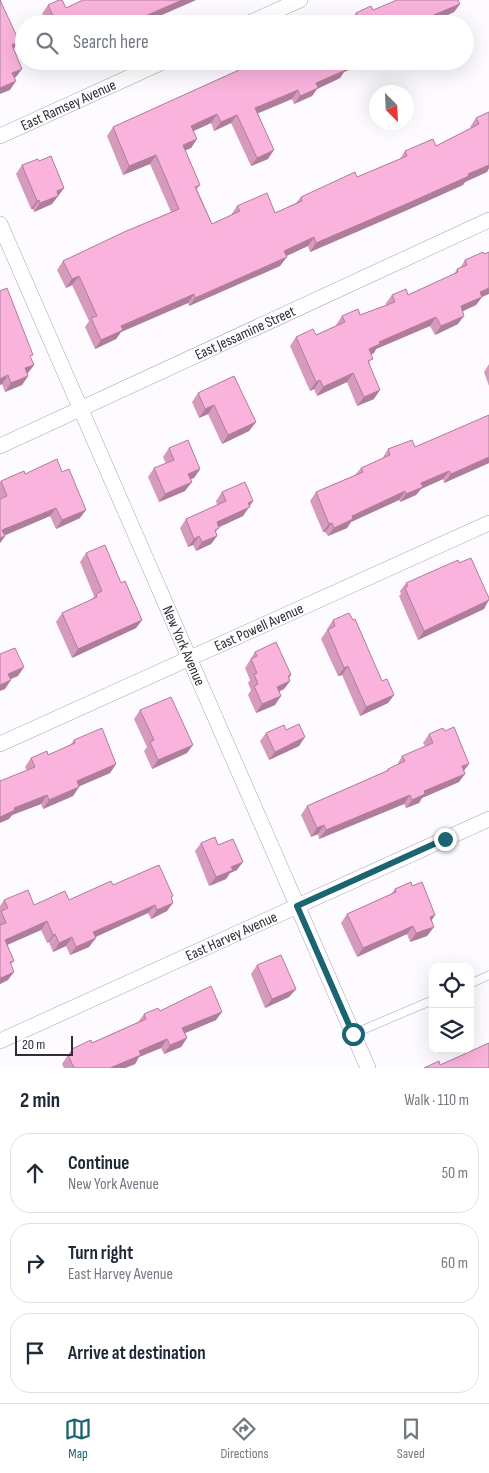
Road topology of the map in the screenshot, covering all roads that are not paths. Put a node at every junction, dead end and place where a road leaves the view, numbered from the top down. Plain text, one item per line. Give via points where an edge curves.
1 (300, 0) edge
2 (267, 15) edge
3 (145, 70) edge
4 (0, 136) edge
5 (489, 220) edge
6 (0, 224) edge
7 (81, 409) junction
8 (0, 446) edge
9 (489, 523) edge
10 (190, 659) junction
11 (0, 744) edge
12 (489, 819) edge
13 (297, 906) junction
14 (489, 976) edge
15 (474, 982) edge
16 (429, 1002) edge
17 (353, 1034) junction
18 (0, 1041) edge
19 (368, 1068) edge

1 - 2 street
3 - 4 street, East Ramsey Avenue
5 - 7 street, East Jessamine Street
6 - 7 street, New York Avenue
7 - 8 street, East Jessamine Street
7 - 10 street, New York Avenue
9 - 10 street, East Powell Avenue
10 - 11 street, East Powell Avenue
10 - 13 street, New York Avenue
12 - 13 street, East Harvey Avenue
13 - 17 street, New York Avenue
13 - 18 street, East Harvey Avenue
14 - 15 lane
16 - 17 lane
17 - 19 street, New York Avenue

